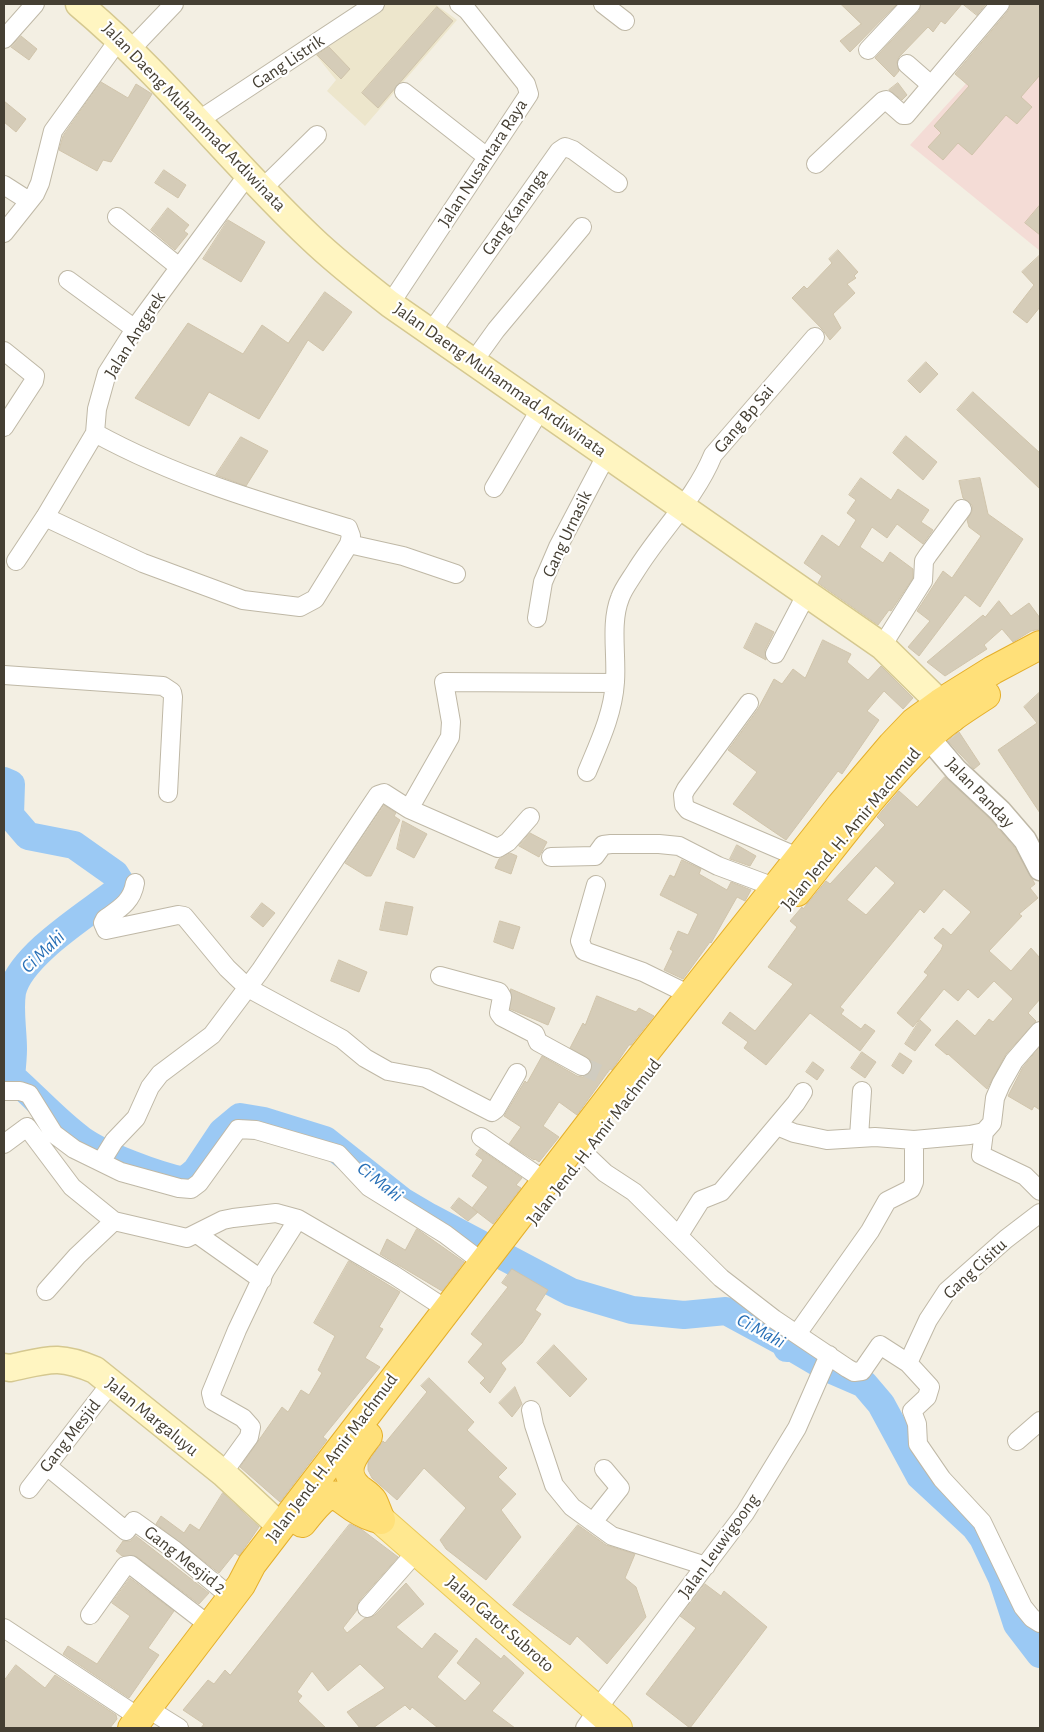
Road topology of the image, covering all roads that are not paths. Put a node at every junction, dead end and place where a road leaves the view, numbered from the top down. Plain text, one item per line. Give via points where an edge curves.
1 (35, 4) edge
2 (79, 4) edge
3 (174, 4) edge
4 (375, 4) edge
5 (459, 4) edge
6 (603, 4) edge
7 (911, 4) edge
8 (1000, 4) edge
9 (625, 21) dead end
10 (4, 38) edge
11 (125, 43) junction
12 (868, 50) dead end
13 (906, 64) dead end
14 (932, 85) junction
15 (404, 92) dead end
16 (199, 120) junction
17 (317, 135) dead end
18 (487, 157) junction
19 (816, 164) dead end
20 (256, 180) junction
21 (618, 183) dead end
22 (4, 185) edge
23 (29, 201) junction
24 (117, 217) dead end
25 (582, 227) dead end
26 (4, 233) edge
27 (179, 267) junction
28 (68, 280) dead end
29 (390, 304) junction
30 (135, 329) junction
31 (431, 332) junction
32 (815, 337) dead end
33 (4, 350) edge
34 (473, 362) junction
35 (541, 408) junction
36 (4, 427) edge
37 (95, 433) junction
38 (607, 454) junction
39 (494, 488) dead end
40 (682, 507) junction
41 (962, 509) dead end
42 (45, 517) junction
43 (349, 544) junction
44 (16, 561) dead end
45 (456, 574) dead end
46 (806, 595) junction
47 (537, 618) dead end
48 (1040, 645) edge
49 (882, 646) junction
50 (775, 654) dead end
51 (1040, 663) edge
52 (4, 675) edge
53 (615, 683) junction
54 (749, 703) dead end
55 (946, 711) junction
56 (921, 730) junction
57 (587, 772) dead end
58 (168, 794) dead end
59 (409, 809) junction
60 (530, 817) dead end
61 (551, 857) dead end
62 (800, 858) junction
63 (1040, 869) edge
64 (135, 883) dead end
65 (596, 885) dead end
66 (777, 888) junction
67 (440, 976) dead end
68 (248, 988) junction
69 (692, 996) junction
70 (1040, 1031) edge
71 (582, 1066) tunnel mouth
72 (517, 1073) dead end
73 (862, 1091) dead end
74 (4, 1092) edge
75 (803, 1092) dead end
76 (43, 1119) junction
77 (777, 1126) junction
78 (27, 1127) junction
79 (988, 1127) junction
80 (481, 1137) dead end
81 (859, 1137) junction
82 (914, 1140) junction
83 (4, 1144) edge
84 (584, 1153) junction
85 (102, 1159) junction
86 (545, 1181) junction
87 (1040, 1191) edge
88 (1040, 1213) edge
89 (298, 1219) junction
90 (114, 1221) junction
91 (197, 1234) junction
92 (679, 1235) junction
93 (496, 1253) junction
94 (262, 1280) junction
95 (46, 1291) dead end
96 (446, 1309) junction
97 (797, 1334) junction
98 (825, 1362) junction
99 (908, 1362) junction
100 (4, 1368) edge
101 (111, 1383) junction
102 (532, 1410) dead end
103 (1040, 1421) edge
104 (1018, 1441) dead end
105 (47, 1466) junction
106 (604, 1469) dead end
107 (223, 1474) junction
108 (29, 1489) dead end
109 (381, 1520) junction
110 (593, 1522) junction
111 (280, 1526) junction
112 (417, 1552) junction
113 (706, 1566) junction
114 (237, 1591) junction
115 (367, 1608) dead end
116 (90, 1615) dead end
117 (1040, 1622) edge
118 (210, 1626) junction
119 (4, 1628) edge
120 (140, 1718) edge
121 (592, 1719) edge
122 (179, 1728) edge
123 (618, 1728) edge

1 - 10 street
2 - 11 main road, Jalan Daeng Muhammad Ardiwinata
3 - 11 street
4 - 16 street, Gang Listrik
5 - 18 street, Jalan Nusantara Raya via 473,17 529,90
6 - 9 street
7 - 12 street
8 - 14 street
11 - 16 main road, Jalan Daeng Muhammad Ardiwinata
11 - 23 street via 53,131 40,183
13 - 14 street
14 - 19 street via 904,116 886,100 883,101
15 - 18 street
16 - 20 main road, Jalan Daeng Muhammad Ardiwinata
17 - 20 street, Jalan Anggrek
18 - 29 street, Jalan Nusantara Raya
20 - 27 street, Jalan Anggrek
20 - 29 main road, Jalan Daeng Muhammad Ardiwinata via 310,237
21 - 31 street, Gang Kananga via 573,150 565,147 559,151
22 - 23 street
23 - 26 street
24 - 27 street
25 - 34 street
27 - 30 street, Jalan Anggrek
28 - 30 street
29 - 31 main road, Jalan Daeng Muhammad Ardiwinata
30 - 37 street, Jalan Anggrek via 107,373
31 - 34 main road, Jalan Daeng Muhammad Ardiwinata
32 - 40 street, Gang Bp Sai via 713,455 706,473
33 - 36 street via 35,376
34 - 35 main road, Jalan Daeng Muhammad Ardiwinata
35 - 38 main road, Jalan Daeng Muhammad Ardiwinata
35 - 39 street
37 - 42 street, Jalan Anggrek
37 - 43 street via 134,454 239,497 348,528
38 - 40 main road, Jalan Daeng Muhammad Ardiwinata
38 - 47 street, Gang Urnasik via 558,547 544,582
40 - 46 main road, Jalan Daeng Muhammad Ardiwinata
40 - 53 street, Gang Bp Sai via 648,550 620,598 616,614
41 - 49 street via 928,555 924,562 923,581
42 - 43 street via 143,563 243,600 300,607 315,599
42 - 44 street, Jalan Anggrek
43 - 45 street via 403,556
46 - 49 main road, Jalan Daeng Muhammad Ardiwinata
46 - 50 street
48 - 55 highway, Jalan Jend. H. Amir Machmud via 994,670
49 - 55 main road, Jalan Daeng Muhammad Ardiwinata
51 - 55 highway, Jalan Jend. H. Amir Machmud
52 - 58 street via 163,686 169,690 173,697
53 - 57 street, Gang Bp Sai via 609,717
53 - 59 street via 444,682 451,722 450,737
54 - 62 street via 686,789 684,805 688,810
55 - 56 highway, Jalan Jend. H. Amir Machmud
56 - 62 highway, Jalan Jend. H. Amir Machmud via 841,805
56 - 63 street, Jalan Panday via 956,770 1000,811 1024,840
56 - 84 highway, Jalan Jend. H. Amir Machmud via 855,821
59 - 60 street via 498,848 508,842
59 - 68 street via 384,793 378,795
61 - 66 street via 595,856 603,845 611,844 679,846 718,866
62 - 66 highway, Jalan Jend. H. Amir Machmud
64 - 68 street via 128,902 105,919 106,930 184,916
65 - 69 street via 580,942 584,951 643,972
66 - 69 highway, Jalan Jend. H. Amir Machmud
67 - 71 street via 499,992 502,997 499,1013 502,1017 535,1034 538,1042
68 - 72 street via 342,1039 388,1071 426,1078 492,1112
68 - 85 street via 212,1035 160,1074 150,1087 136,1118
69 - 86 highway, Jalan Jend. H. Amir Machmud via 614,1080
70 - 79 street via 1014,1060 1004,1077
73 - 81 street
74 - 76 street via 24,1091 29,1094
75 - 77 street
76 - 78 street
76 - 85 street via 62,1141
77 - 81 street via 827,1140
77 - 92 street via 721,1192 700,1200
78 - 83 street
78 - 90 street via 72,1187
79 - 82 street via 970,1136
79 - 87 street via 981,1155 1025,1176
80 - 86 street
81 - 82 street
82 - 97 street via 914,1182 911,1189 887,1201 870,1231
84 - 92 street via 634,1192
84 - 93 highway, Jalan Jend. H. Amir Machmud
85 - 93 street via 121,1172 191,1189 199,1183 238,1129 256,1130 338,1154 369,1188 445,1234
86 - 93 highway, Jalan Jend. H. Amir Machmud
88 - 99 street, Gang Cisitu via 947,1291 928,1320
89 - 91 street via 276,1213 233,1218
89 - 94 street
89 - 96 street via 394,1274
90 - 91 street via 187,1238
90 - 95 street
91 - 94 street
92 - 97 street via 721,1278
93 - 96 highway, Jalan Jend. H. Amir Machmud
93 - 109 highway, Jalan Jend. H. Amir Machmud via 349,1463 350,1476 356,1486 372,1499
94 - 107 street via 211,1393 213,1401 243,1418 251,1427 249,1438
96 - 111 highway, Jalan Jend. H. Amir Machmud
97 - 98 street
98 - 99 street via 862,1371 876,1347 882,1345
98 - 113 street, Jalan Leuwigoong via 811,1399 776,1465
99 - 117 street via 930,1387 928,1397 912,1410 918,1424 918,1444 942,1479 982,1522 1023,1607
100 - 101 main road, Jalan Margaluyu via 58,1358 77,1362
101 - 105 street, Gang Mesjid
101 - 107 main road, Jalan Margaluyu
102 - 110 street via 554,1485 572,1507
103 - 104 street
105 - 108 street, Gang Mesjid
105 - 114 street, Gang Mesjid 2 via 126,1531 134,1521
106 - 110 street via 620,1488
107 - 111 main road, Jalan Margaluyu
109 - 112 main road, Jalan Gatot Subroto
109 - 114 highway, Jalan Jend. H. Amir Machmud via 361,1514 337,1496 327,1495 264,1571
110 - 113 street via 612,1536
111 - 114 highway, Jalan Jend. H. Amir Machmud
112 - 115 street
112 - 121 main road, Jalan Gatot Subroto
113 - 121 street, Jalan Leuwigoong
114 - 118 highway, Jalan Jend. H. Amir Machmud
116 - 118 street via 124,1566 131,1565
118 - 120 highway, Jalan Jend. H. Amir Machmud
119 - 120 street
120 - 122 street
121 - 123 main road, Jalan Gatot Subroto

